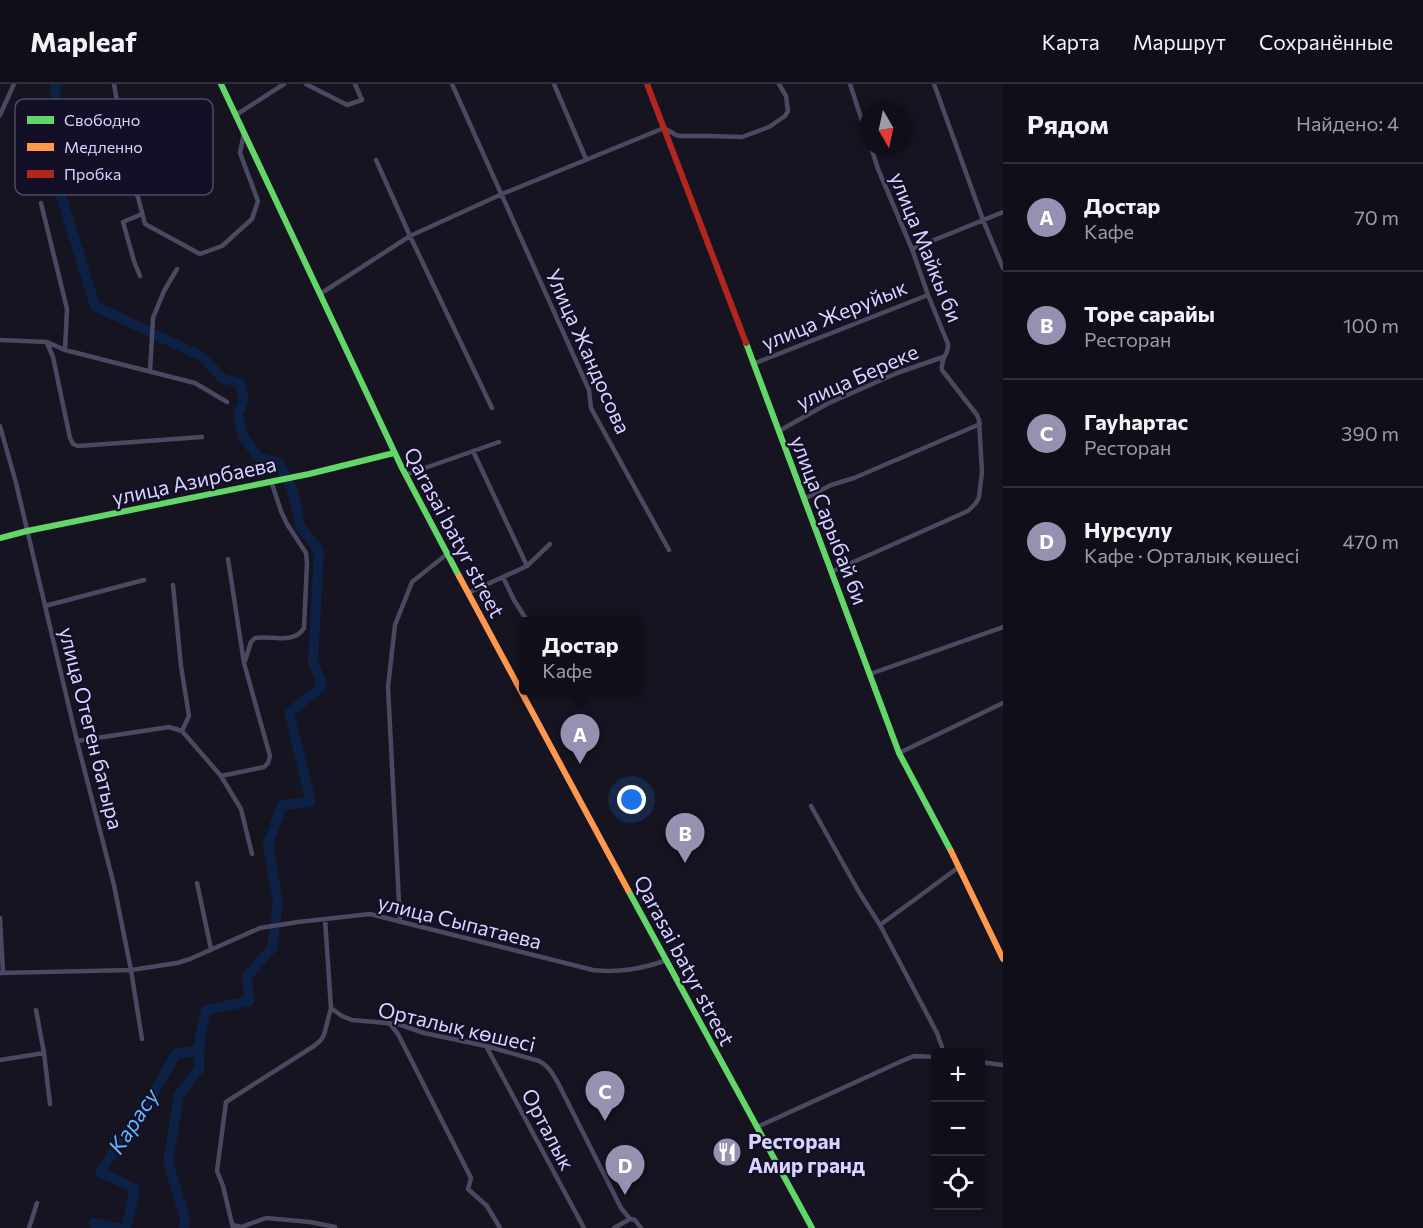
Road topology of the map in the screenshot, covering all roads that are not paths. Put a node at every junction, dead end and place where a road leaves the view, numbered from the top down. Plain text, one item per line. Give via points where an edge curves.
1 (14, 84) edge
2 (114, 84) edge
3 (221, 84) edge
4 (284, 84) edge
5 (306, 84) edge
6 (355, 84) edge
7 (452, 84) edge
8 (555, 84) edge
9 (647, 84) edge
10 (779, 84) edge
11 (934, 84) edge
12 (853, 85) edge
13 (117, 99) edge
14 (859, 107) edge
15 (0, 115) edge
16 (236, 115) junction
17 (664, 128) junction
18 (244, 133) junction
19 (874, 156) edge
20 (586, 159) junction
21 (376, 160) dead end
22 (502, 194) junction
23 (137, 195) edge
24 (40, 203) dead end
25 (1003, 212) edge
26 (142, 214) junction
27 (983, 220) junction
28 (410, 236) junction
29 (912, 249) junction
30 (1003, 268) edge
31 (177, 269) dead end
32 (140, 276) dead end
33 (320, 294) junction
34 (927, 295) junction
35 (0, 340) edge
36 (47, 342) junction
37 (65, 350) junction
38 (943, 357) junction
39 (753, 364) junction
40 (150, 372) junction
41 (227, 402) dead end
42 (492, 408) dead end
43 (980, 424) junction
44 (0, 426) edge
45 (779, 431) junction
46 (202, 437) dead end
47 (499, 442) dead end
48 (473, 451) junction
49 (394, 453) junction
50 (405, 475) junction
51 (274, 480) junction
52 (804, 499) junction
53 (27, 531) junction
54 (0, 538) edge
55 (550, 544) dead end
56 (669, 550) dead end
57 (447, 554) junction
58 (228, 559) dead end
59 (528, 566) junction
60 (831, 572) junction
61 (503, 577) junction
62 (144, 580) dead end
63 (173, 585) dead end
64 (468, 593) junction
65 (45, 606) junction
66 (525, 617) edge
67 (1003, 627) edge
68 (244, 663) junction
69 (870, 674) junction
70 (519, 687) edge
71 (523, 695) edge
72 (1003, 703) edge
73 (182, 731) junction
74 (77, 741) junction
75 (899, 753) junction
76 (221, 776) junction
77 (811, 806) dead end
78 (252, 854) dead end
79 (959, 867) junction
80 (197, 883) dead end
81 (0, 918) edge
82 (325, 919) junction
83 (400, 922) junction
84 (880, 925) junction
85 (211, 949) junction
86 (1003, 959) edge
87 (667, 960) junction
88 (131, 970) junction
89 (2, 973) edge
90 (332, 1008) junction
91 (36, 1010) dead end
92 (389, 1024) junction
93 (142, 1039) dead end
94 (486, 1046) junction
95 (942, 1048) edge
96 (44, 1053) junction
97 (931, 1057) edge
98 (0, 1060) edge
99 (985, 1063) edge
100 (1003, 1065) edge
101 (50, 1104) dead end
102 (757, 1127) junction
103 (37, 1203) dead end
104 (630, 1219) junction
105 (233, 1226) edge
106 (335, 1227) edge
107 (29, 1228) edge
108 (500, 1228) edge
109 (584, 1228) edge
110 (614, 1228) edge
111 (641, 1228) edge
112 (812, 1228) edge

1 - 15 street
2 - 13 street
3 - 16 main road, Qarasai batyr street
4 - 16 street
5 - 6 street via 347,105 362,100
7 - 22 street, Улица Жандосова
8 - 20 street
9 - 17 main road, улица Сарыбай би
10 - 17 street via 788,100 787,113 747,136 680,136
11 - 27 street
12 - 14 street
16 - 18 main road, Qarasai batyr street
17 - 20 street
17 - 39 main road, улица Сарыбай би
18 - 26 street via 240,153 258,201 252,219 222,246 200,254 145,224
18 - 33 main road, Qarasai batyr street
19 - 29 street, улица Майкы би
20 - 22 street
21 - 28 street
22 - 28 street
22 - 56 street, Улица Жандосова via 589,390 591,408
23 - 26 street
24 - 37 street via 67,309
25 - 27 street
26 - 32 street via 123,222
27 - 29 street
27 - 30 street
28 - 33 street
28 - 42 street
29 - 34 street, улица Майкы би
31 - 40 street via 153,318
33 - 49 main road, Qarasai batyr street
34 - 38 street, улица Майкы би via 948,344
34 - 39 street, улица Жеруйык
35 - 36 street
36 - 37 street
36 - 46 street via 74,444
37 - 40 street
38 - 43 street, улица Береке via 942,370
38 - 45 street, улица Береке via 827,404
39 - 45 main road, улица Сарыбай би
40 - 41 street via 195,383
43 - 52 street
43 - 60 street via 979,497 968,511
44 - 53 street, улица Отеген батыра
45 - 52 main road, улица Сарыбай би
47 - 48 street
48 - 50 street
48 - 59 street
49 - 50 main road, Qarasai batyr street
49 - 51 main road, улица Азирбаева
50 - 57 main road, Qarasai batyr street
51 - 53 main road, улица Азирбаева
51 - 68 street via 284,518 306,553 304,628 295,637 255,638
52 - 60 main road, улица Сарыбай би
53 - 54 main road, улица Азирбаева
53 - 65 street, улица Отеген батыра
55 - 59 street
57 - 64 main road, Qarasai batyr street
57 - 83 street via 412,582 395,626 388,687
58 - 68 street
59 - 61 street
60 - 69 main road, улица Сарыбай би
61 - 64 street
61 - 66 street
62 - 65 street
63 - 73 street via 189,716
64 - 70 main road, Qarasai batyr street
65 - 74 street, улица Отеген батыра
67 - 69 street
68 - 76 street via 270,756 264,767
69 - 75 main road, улица Сарыбай би
71 - 87 main road, Qarasai batyr street
72 - 75 street
73 - 74 street via 169,727
73 - 76 street
74 - 88 street, улица Отеген батыра
75 - 79 main road, улица Сарыбай би
76 - 78 street via 241,809
77 - 84 street
79 - 84 street
79 - 86 main road, улица Сарыбай би
80 - 85 street
81 - 89 street
82 - 83 street, улица Сыпатаева via 370,914
82 - 85 street, улица Сыпатаева via 268,926
82 - 90 street
83 - 87 street, улица Сыпатаева via 593,970 643,968
84 - 95 street
85 - 88 street, улица Сыпатаева via 177,963
87 - 102 main road, Qarasai batyr street
88 - 89 street, улица Сыпатаева
88 - 93 street, улица Отеген батыра
90 - 92 street, Орталық көшесі via 352,1020
90 - 105 street via 320,1041 226,1102 217,1171
91 - 96 street
92 - 94 street, Орталық көшесі
92 - 108 street via 398,1034 471,1178 468,1189 487,1206
94 - 104 street, Орталық көшесі via 540,1061 551,1071
94 - 109 street, Орталык
96 - 98 street
96 - 101 street
97 - 102 street via 914,1056
99 - 100 street
102 - 112 main road, Qarasai batyr street
103 - 107 street
104 - 110 street
104 - 111 street, Орталық көшесі
105 - 106 street via 266,1218

